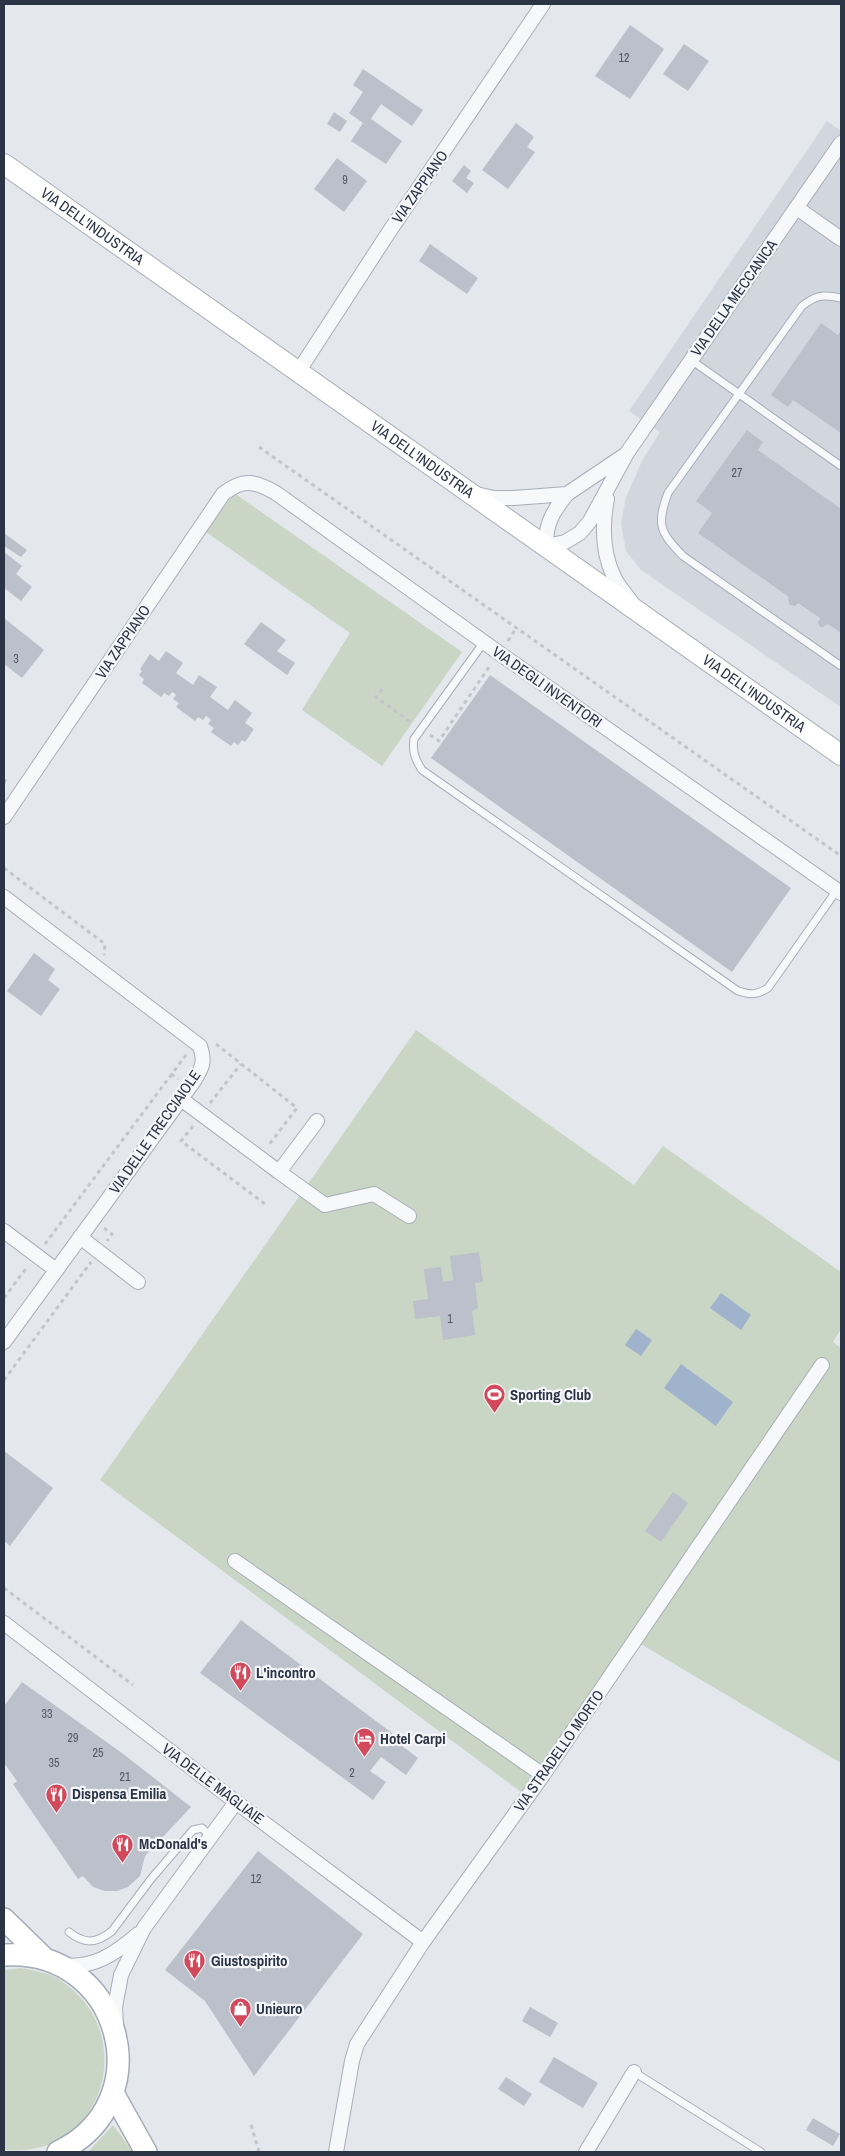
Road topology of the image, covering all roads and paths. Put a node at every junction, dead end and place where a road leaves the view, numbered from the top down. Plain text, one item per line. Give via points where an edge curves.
1 (543, 4) edge
2 (841, 143) edge
3 (4, 164) edge
4 (797, 208) junction
5 (841, 239) edge
6 (841, 298) edge
7 (691, 360) junction
8 (298, 372) junction
9 (739, 394) junction
10 (259, 447) dead end
11 (627, 453) junction
12 (841, 466) edge
13 (252, 482) joint
14 (470, 493) junction
15 (567, 494) junction
16 (547, 546) junction
17 (637, 609) junction
18 (516, 628) junction
19 (484, 642) junction
20 (499, 653) junction
21 (841, 666) edge
22 (382, 689) dead end
23 (421, 729) junction
24 (841, 755) edge
25 (4, 817) edge
26 (841, 856) edge
27 (839, 892) edge
28 (4, 897) edge
29 (195, 1042) junction
30 (172, 1074) junction
31 (185, 1093) junction
32 (217, 1109) dead end
33 (317, 1121) dead end
34 (260, 1142) dead end
35 (278, 1172) junction
36 (74, 1204) junction
37 (409, 1216) dead end
38 (93, 1219) junction
39 (4, 1232) edge
40 (80, 1237) junction
41 (99, 1252) junction
42 (36, 1255) junction
43 (56, 1270) junction
44 (138, 1282) dead end
45 (4, 1298) edge
46 (4, 1342) edge
47 (822, 1365) dead end
48 (4, 1380) edge
49 (234, 1561) dead end
50 (4, 1588) edge
51 (4, 1623) edge
52 (133, 1685) dead end
53 (543, 1774) junction
54 (236, 1802) junction
55 (211, 1837) junction
56 (4, 1919) edge
57 (144, 1928) junction
58 (69, 1932) dead end
59 (423, 1942) junction
60 (4, 1955) edge
61 (53, 1962) junction
62 (118, 2063) junction
63 (634, 2072) joint
64 (113, 2093) junction
65 (251, 2125) dead end
66 (58, 2152) edge
67 (146, 2152) edge
68 (259, 2152) edge
69 (336, 2152) edge
70 (586, 2152) edge
71 (761, 2152) edge

1 - 8 street, VIA ZAPPIANO
2 - 4 street, VIA DELLA MECCANICA
3 - 8 street, VIA DELL'INDUSTRIA
4 - 5 street
4 - 7 street, VIA DELLA MECCANICA
6 - 9 lane via 820,296 802,306
7 - 9 lane
7 - 11 street, VIA DELLA MECCANICA
8 - 14 street, VIA DELL'INDUSTRIA
9 - 12 lane
9 - 21 lane via 668,493 661,524 668,540 683,556
10 - 18 path
11 - 15 street, VIA DELLA MECCANICA
11 - 16 street, VIA DELLA MECCANICA via 594,514 580,532 565,542
11 - 17 street, VIA DELLA MECCANICA via 607,500 603,520 604,541 614,578
13 - 19 street, VIA DEGLI INVENTORI via 276,493
13 - 25 street, VIA ZAPPIANO via 233,486 223,494
14 - 15 street via 494,498
14 - 16 street, VIA DELL'INDUSTRIA
15 - 16 street, VIA DELLA MECCANICA via 552,512 545,534
16 - 17 street, VIA DELL'INDUSTRIA
17 - 24 street, VIA DELL'INDUSTRIA
18 - 20 path
18 - 26 path
19 - 20 street, VIA DEGLI INVENTORI
19 - 23 lane
20 - 23 path via 438,741
20 - 27 street, VIA DEGLI INVENTORI
22 - 23 path via 376,697
23 - 27 lane via 412,749 422,770 738,992 760,994 768,988
28 - 29 street
29 - 30 path
29 - 31 street, VIA DELLE TRECCIAIOLE via 204,1058 201,1069
29 - 34 path via 202,1034 297,1108 267,1147
30 - 31 path
30 - 36 path
31 - 32 path
31 - 35 street
31 - 38 street, VIA DELLE TRECCIAIOLE
33 - 35 street
35 - 37 street via 325,1205 374,1194
36 - 38 path
36 - 42 path
38 - 40 street, VIA DELLE TRECCIAIOLE
38 - 41 path via 112,1234
39 - 42 street
40 - 41 street
40 - 43 street, VIA DELLE TRECCIAIOLE
41 - 44 street
41 - 48 path
42 - 43 street
42 - 45 path
43 - 46 street, VIA DELLE TRECCIAIOLE
47 - 53 street, VIA STRADELLO MORTO
49 - 53 street
50 - 52 path
51 - 54 street, VIA DELLE MAGLIAIE
53 - 59 street, VIA STRADELLO MORTO
54 - 55 street
54 - 59 street, VIA DELLE MAGLIAIE
55 - 57 street
55 - 58 lane via 202,1828 193,1830 104,1937 88,1942
56 - 61 main road
57 - 61 street via 110,1956 95,1963 70,1966
57 - 62 street via 121,1975 116,1999
59 - 69 street, VIA STRADELLO MORTO via 357,2044
60 - 61 main road via 20,1954
61 - 62 main road via 81,1978 98,1995 117,2039
62 - 64 main road
63 - 70 street
63 - 71 lane
64 - 66 main road via 97,2122 73,2145
64 - 67 main road
65 - 68 path

